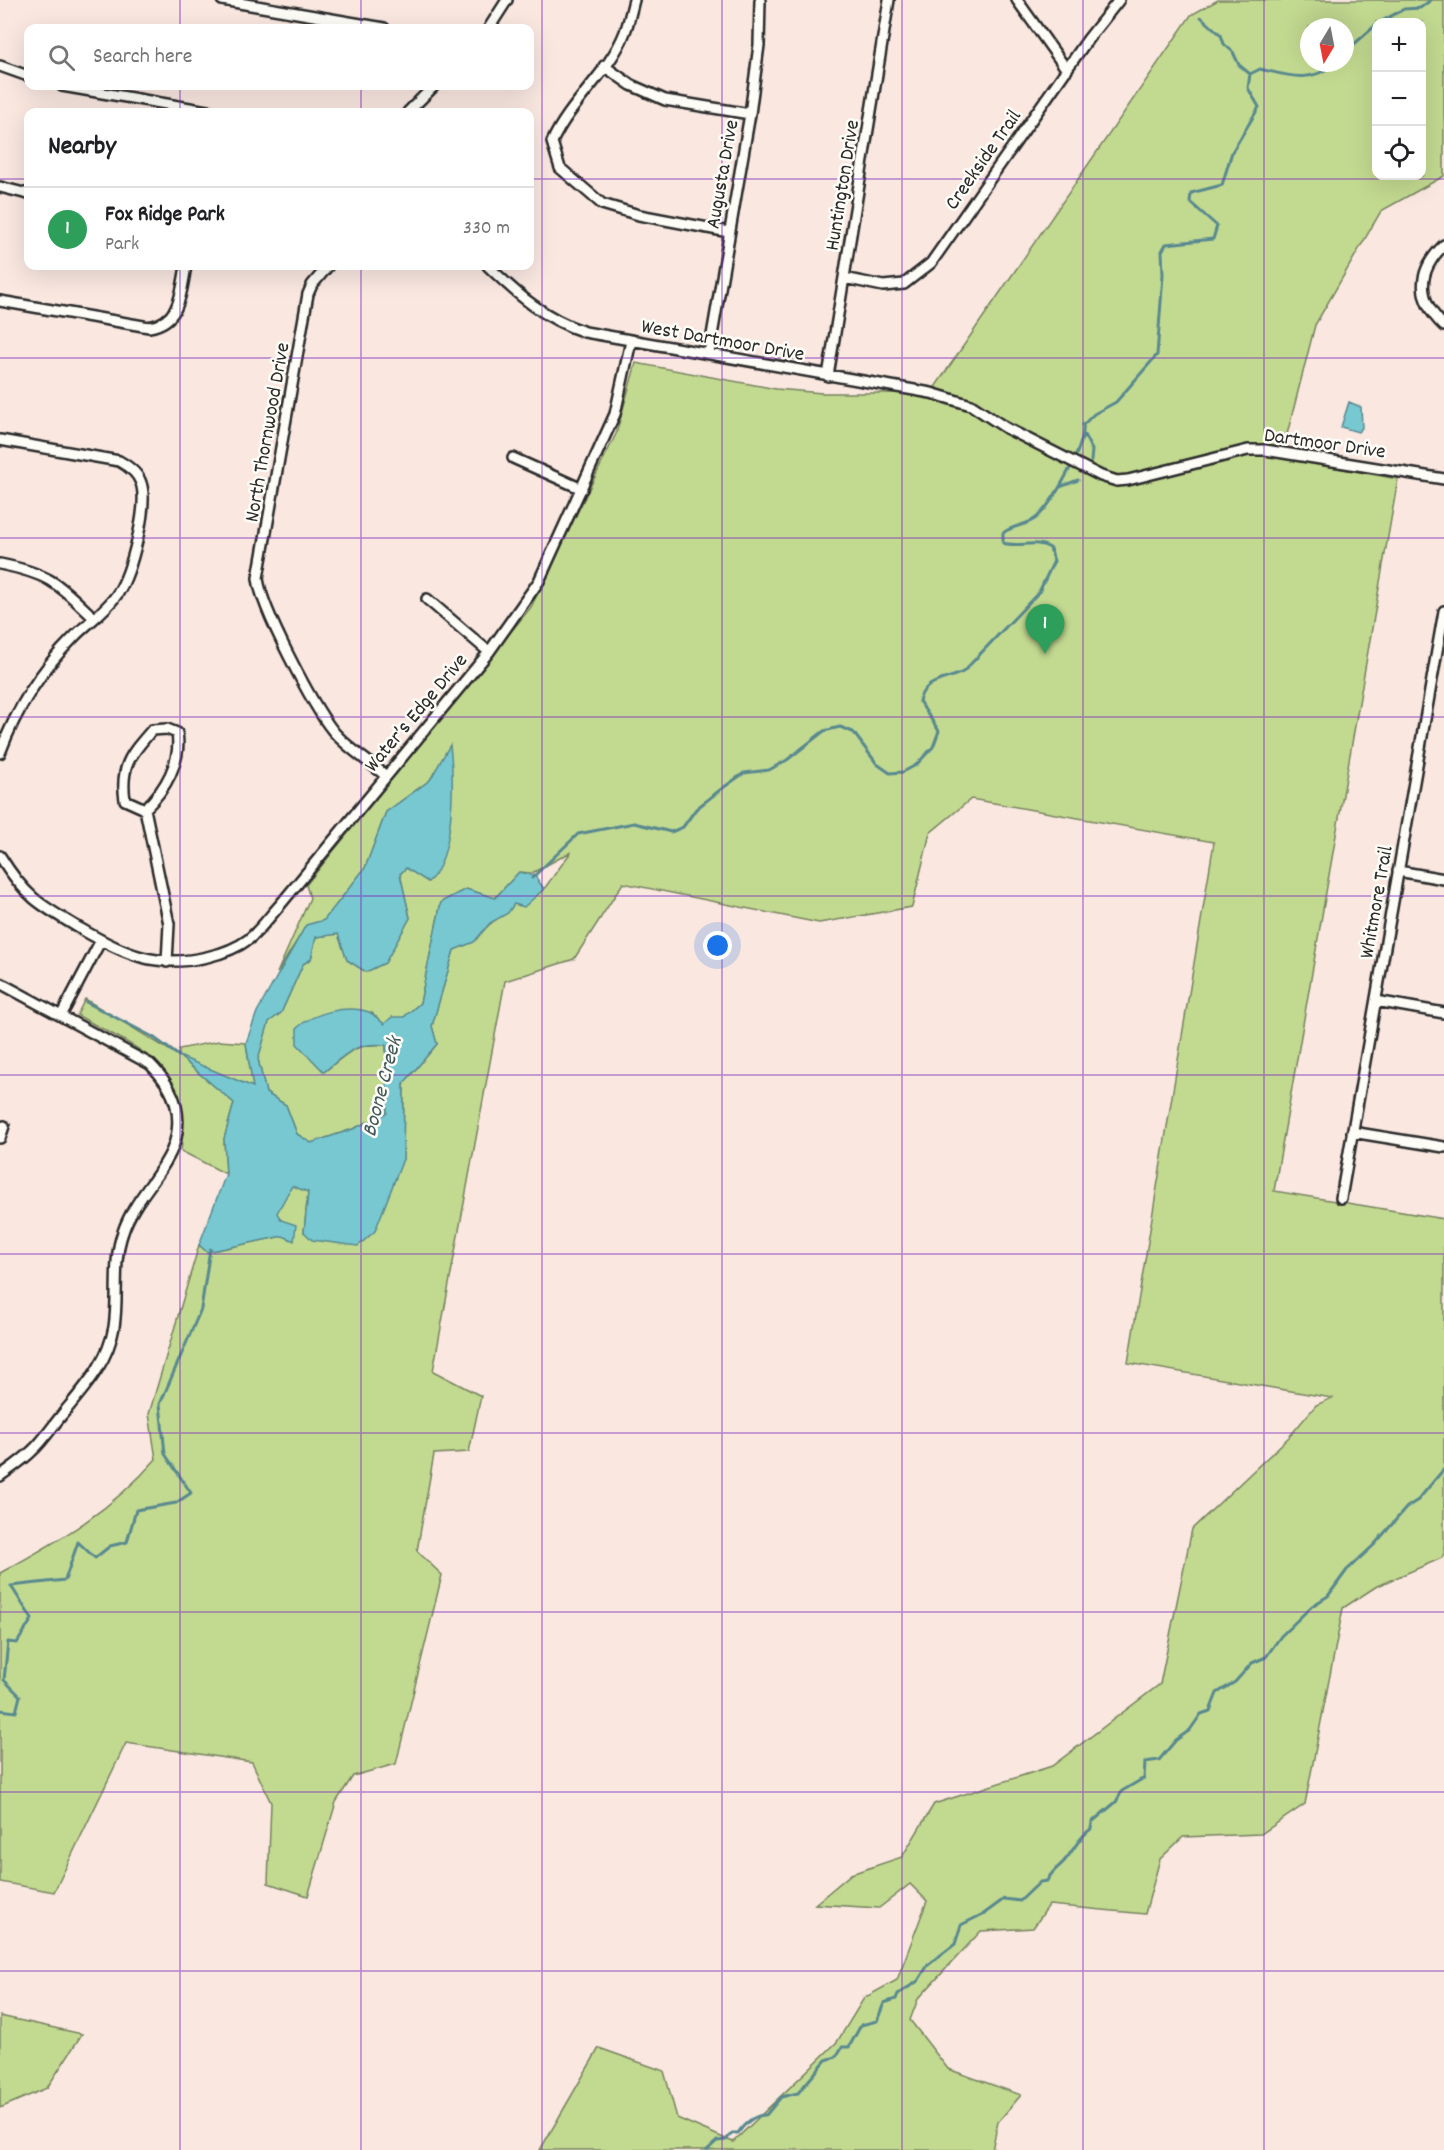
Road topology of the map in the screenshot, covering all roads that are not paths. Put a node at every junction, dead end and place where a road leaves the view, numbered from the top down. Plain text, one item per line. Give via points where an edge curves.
1 (222, 0) edge
2 (507, 0) edge
3 (634, 0) edge
4 (760, 0) edge
5 (889, 0) edge
6 (1017, 0) edge
7 (1119, 0) edge
8 (361, 24) edge
9 (492, 24) edge
10 (0, 66) edge
11 (604, 66) junction
12 (1067, 70) junction
13 (24, 75) edge
14 (85, 90) edge
15 (430, 90) edge
16 (190, 108) edge
17 (412, 108) edge
18 (750, 114) junction
19 (0, 187) edge
20 (24, 193) edge
21 (729, 232) junction
22 (1444, 245) edge
23 (185, 270) edge
24 (325, 270) edge
25 (492, 270) edge
26 (844, 278) junction
27 (0, 301) edge
28 (1444, 326) edge
29 (631, 340) junction
30 (709, 353) junction
31 (828, 376) junction
32 (971, 405) joint
33 (0, 440) edge
34 (513, 458) dead end
35 (1444, 479) edge
36 (582, 489) junction
37 (0, 564) edge
38 (427, 599) dead end
39 (1444, 611) edge
40 (93, 617) junction
41 (1442, 641) edge
42 (489, 652) junction
43 (0, 724) edge
44 (9, 729) junction
45 (0, 753) edge
46 (386, 776) junction
47 (145, 808) junction
48 (0, 856) edge
49 (1398, 871) junction
50 (1444, 879) edge
51 (100, 940) junction
52 (167, 962) junction
53 (0, 983) edge
54 (1376, 1001) junction
55 (1444, 1013) edge
56 (62, 1014) junction
57 (4, 1126) dead end
58 (1352, 1132) junction
59 (0, 1138) edge
60 (1444, 1147) edge
61 (1341, 1198) dead end
62 (0, 1476) edge

1 - 8 street
2 - 9 street
3 - 11 street via 625,34
4 - 18 street, Augusta Drive
5 - 26 street, Huntington Drive
6 - 12 street
7 - 12 street, Creekside Trail
10 - 13 street
11 - 18 street via 631,85 665,100
11 - 21 street via 562,120 552,142 560,168 602,204
12 - 26 street, Creekside Trail via 931,262 904,284 883,286
14 - 16 street
15 - 17 street
18 - 21 street, Augusta Drive
19 - 20 street
21 - 30 street, Augusta Drive
22 - 28 street via 1433,256 1423,285 1425,302
23 - 27 street via 178,306 166,322 150,327
24 - 46 street, North Thornwood Drive via 308,294 258,578 267,609 320,712 334,732
25 - 29 street, West Dartmoor Drive via 549,318 585,332
26 - 31 street, Huntington Drive
29 - 30 street, West Dartmoor Drive
29 - 36 street, Water’s Edge Drive via 615,414
30 - 31 street, West Dartmoor Drive
31 - 32 street, West Dartmoor Drive via 931,393
32 - 35 street, Dartmoor Drive via 1065,459 1117,481 1248,450
33 - 40 street via 119,461 140,480 143,502 128,577 117,596
34 - 36 street
36 - 42 street, Water’s Edge Drive via 539,581
37 - 40 street via 36,572 59,585
38 - 42 street
39 - 41 street, Whitmore Trail
40 - 44 street via 31,690
41 - 49 street, Whitmore Trail
42 - 46 street, Water’s Edge Drive
43 - 44 street
44 - 45 street
46 - 52 street, Water’s Edge Drive via 249,939 219,954
47 - 47 street via 158,796 179,747 177,733 168,729 152,730 129,760 122,778 125,800
47 - 52 street via 169,924
48 - 51 street, Water’s Edge Drive via 17,884 38,904
49 - 50 street
49 - 54 street, Whitmore Trail
51 - 52 street, Water’s Edge Drive via 140,957
51 - 56 street
53 - 56 street
54 - 55 street
54 - 58 street, Whitmore Trail
56 - 62 street via 153,1068 172,1094 178,1132 166,1164 122,1232 114,1326 106,1355 97,1372 32,1451
57 - 59 street
58 - 60 street
58 - 61 street, Whitmore Trail

